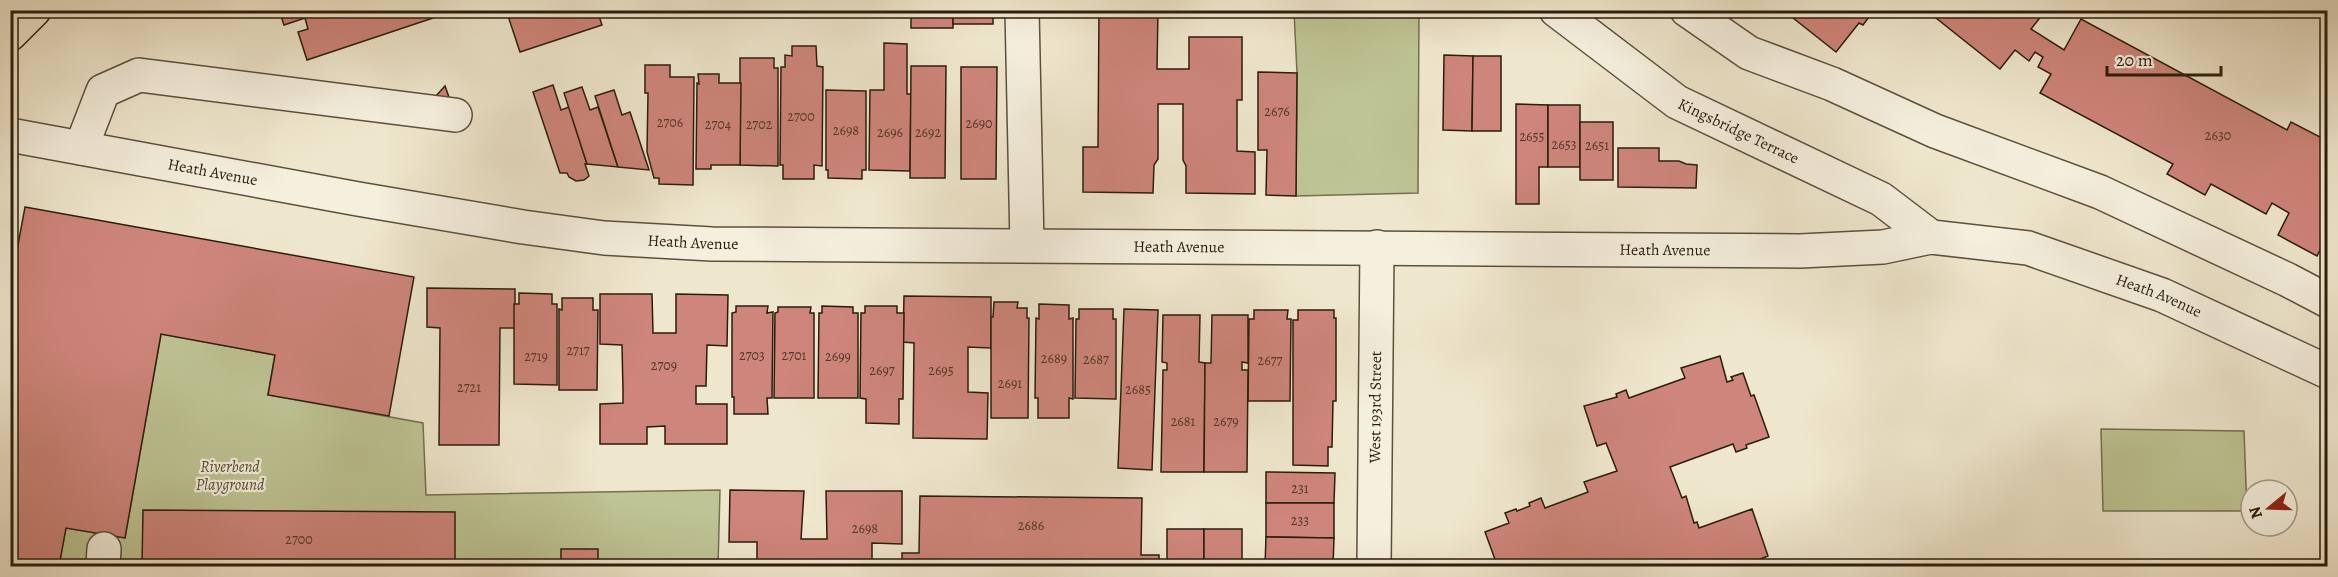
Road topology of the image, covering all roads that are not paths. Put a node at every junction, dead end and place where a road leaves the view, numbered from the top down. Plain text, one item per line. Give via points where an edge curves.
1 (34, 10) edge
2 (1022, 10) edge
3 (1556, 10) edge
4 (1687, 10) edge
5 (10, 34) edge
6 (455, 115) dead end
7 (10, 135) edge
8 (81, 148) junction
9 (1931, 237) junction
10 (1028, 245) junction
11 (1377, 247) junction
12 (2328, 301) edge
13 (2328, 372) edge
14 (1374, 567) edge

1 - 5 main road
2 - 10 street
3 - 9 street, Kingsbridge Terrace via 1677,102 1881,199
4 - 12 street via 1749,53 1832,84 1935,131 2100,192
6 - 8 street via 139,75 103,91
7 - 8 street, Heath Avenue
8 - 10 street, Heath Avenue via 369,201 604,238 712,244
9 - 11 street, Heath Avenue via 1882,247 1800,250
9 - 13 street, Heath Avenue via 2028,248 2162,295
10 - 11 street, Heath Avenue
11 - 14 street, West 193rd Street

